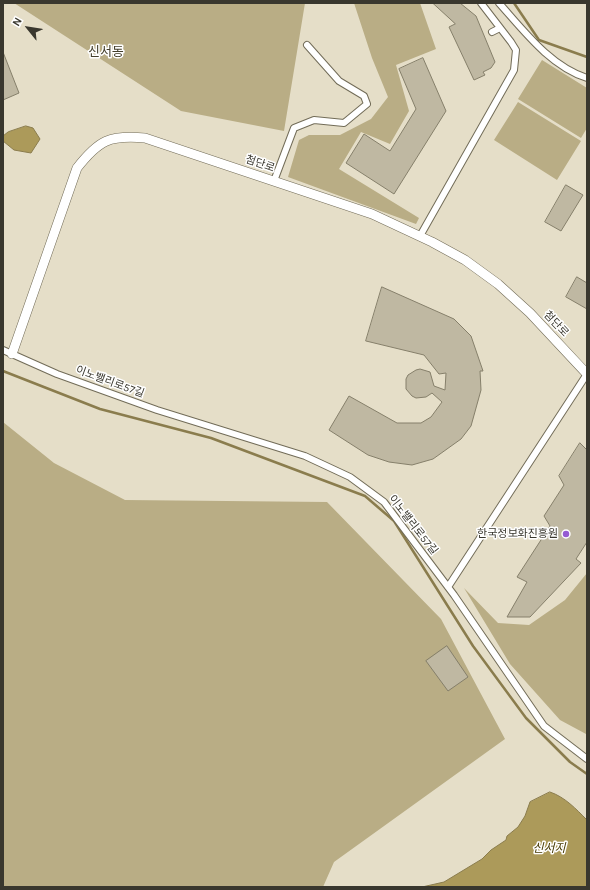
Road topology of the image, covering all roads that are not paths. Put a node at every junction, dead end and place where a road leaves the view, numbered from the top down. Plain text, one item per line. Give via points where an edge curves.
1 (481, 3) edge
2 (499, 3) edge
3 (500, 28) junction
4 (492, 32) dead end
5 (307, 45) dead end
6 (587, 78) edge
7 (274, 181) junction
8 (420, 236) junction
9 (3, 350) edge
10 (12, 354) junction
11 (587, 374) edge
12 (448, 586) junction
13 (587, 759) edge

1 - 3 street
2 - 6 street via 538,47 576,74
3 - 4 street
3 - 8 street via 516,50 514,70
5 - 7 street via 339,81 364,96 367,104 344,123 314,120 294,128
7 - 8 street, 첨단로 via 372,214
7 - 10 street, 첨단로 via 145,138 126,136 106,140 91,150 77,168
8 - 11 street, 첨단로 via 465,260 498,284 530,313
9 - 10 street, 이노밸리로57길
10 - 12 street, 이노밸리로57길 via 57,374 157,410 305,456 350,477 384,502
11 - 12 street
12 - 13 street, 이노밸리로57길 via 544,726

